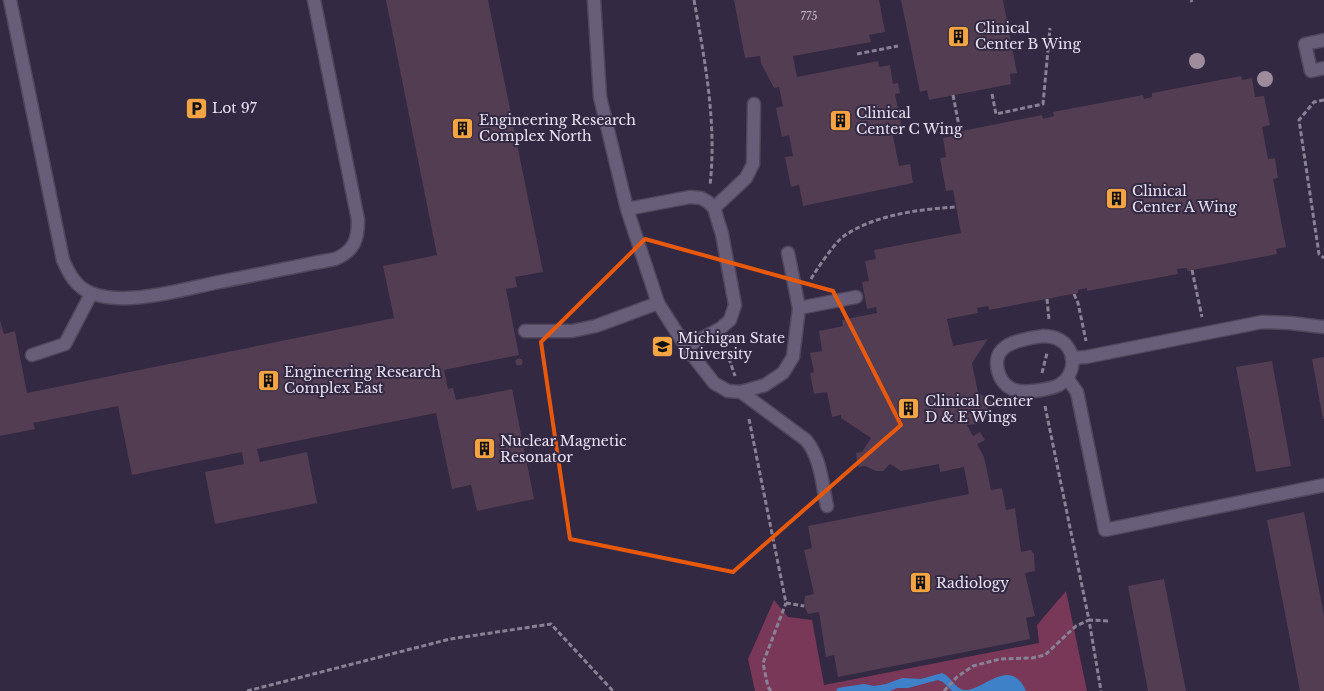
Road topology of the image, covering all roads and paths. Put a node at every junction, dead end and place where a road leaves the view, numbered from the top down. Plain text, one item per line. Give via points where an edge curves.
1 (10, 0) edge
2 (314, 0) edge
3 (594, 0) edge
4 (1050, 28) dead end
5 (1324, 40) edge
6 (898, 46) dead end
7 (858, 54) dead end
8 (1324, 68) edge
9 (992, 94) dead end
10 (953, 95) dead end
11 (1324, 100) edge
12 (754, 104) dead end
13 (960, 131) dead end
14 (956, 206) dead end
15 (714, 208) junction
16 (628, 209) junction
17 (788, 253) dead end
18 (1324, 258) edge
19 (1192, 270) dead end
20 (92, 294) junction
21 (1074, 294) dead end
22 (856, 297) dead end
23 (658, 302) junction
24 (799, 308) junction
25 (1193, 320) dead end
26 (1324, 327) edge
27 (525, 331) dead end
28 (1095, 339) dead end
29 (686, 348) junction
30 (32, 355) dead end
31 (1072, 358) junction
32 (1067, 378) junction
33 (1042, 390) junction
34 (741, 392) junction
35 (1324, 485) edge
36 (827, 506) dead end
37 (786, 603) dead end
38 (1089, 620) junction
39 (1108, 621) dead end
40 (944, 690) edge
41 (247, 691) edge
42 (613, 691) edge
43 (771, 691) edge
44 (1101, 691) edge

1 - 20 lane via 62,260 79,287
2 - 20 lane via 358,220 352,248 335,259 159,294 119,299
3 - 16 lane via 600,97
4 - 9 path via 1042,104 996,114
5 - 8 lane via 1305,44 1311,71
6 - 7 path
10 - 13 path
11 - 18 path via 1314,102 1299,120 1319,254
12 - 15 lane via 753,164 746,178
14 - 24 path via 869,222 842,237 812,277
15 - 16 lane via 701,198 690,197
15 - 29 lane via 735,305 730,320 721,328
16 - 23 lane
17 - 24 lane
19 - 25 path via 1202,318
20 - 30 lane via 65,344
21 - 28 path via 1085,341
22 - 24 lane
23 - 27 lane via 596,326 572,331
23 - 29 lane
24 - 34 lane via 793,357 783,373 765,385
26 - 31 lane via 1262,322
29 - 34 lane via 714,383
31 - 32 lane
31 - 33 lane via 1065,344 1051,336 1021,339 1005,346 1000,353 998,370 1006,385 1022,392
32 - 33 lane via 1053,388
32 - 35 lane via 1077,392 1105,530
33 - 38 path
34 - 36 lane via 806,440 813,449
37 - 43 path via 763,663
38 - 39 path
38 - 40 path via 1076,626 1045,655 1000,659 973,666
38 - 44 path
41 - 42 path via 450,639 551,624

